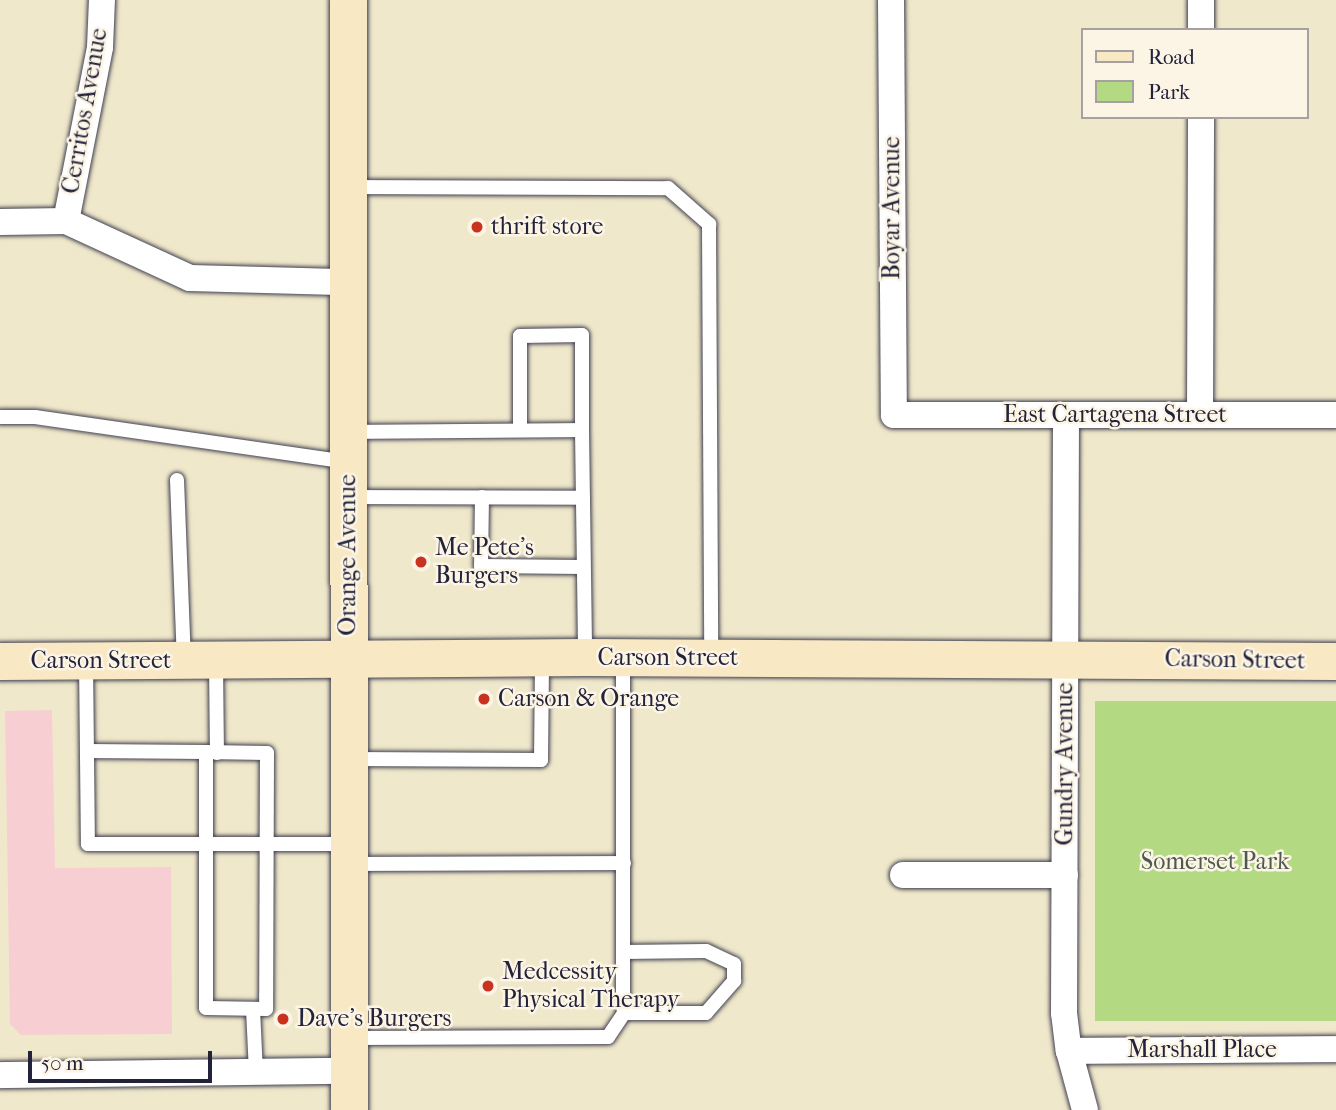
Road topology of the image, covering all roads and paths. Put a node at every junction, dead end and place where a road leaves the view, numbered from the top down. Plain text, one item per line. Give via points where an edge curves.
1 (102, 0) edge
2 (348, 0) edge
3 (891, 0) edge
4 (1201, 0) edge
5 (1201, 28) edge
6 (1201, 119) edge
7 (348, 187) junction
8 (66, 221) junction
9 (0, 222) edge
10 (348, 282) junction
11 (894, 415) joint
12 (1066, 415) junction
13 (1200, 415) junction
14 (1336, 415) edge
15 (0, 417) edge
16 (520, 430) junction
17 (582, 430) junction
18 (347, 464) junction
19 (177, 480) dead end
20 (482, 497) junction
21 (583, 498) junction
22 (583, 567) junction
23 (585, 657) junction
24 (623, 657) junction
25 (711, 658) junction
26 (1064, 658) junction
27 (542, 659) junction
28 (0, 661) edge
29 (86, 661) junction
30 (348, 661) junction
31 (1336, 661) edge
32 (200, 662) junction
33 (87, 751) junction
34 (211, 752) junction
35 (350, 759) junction
36 (206, 844) junction
37 (267, 844) junction
38 (349, 854) junction
39 (624, 863) junction
40 (903, 875) dead end
41 (1065, 875) junction
42 (623, 952) junction
43 (253, 1009) junction
44 (624, 1013) junction
45 (1336, 1049) edge
46 (1069, 1051) junction
47 (349, 1055) junction
48 (256, 1072) junction
49 (0, 1075) edge
50 (349, 1110) edge
51 (1085, 1110) edge

1 - 8 street, Cerritos Avenue via 100,47
2 - 7 main road, Orange Avenue
3 - 11 street, Boyar Avenue
4 - 5 street
6 - 13 street
7 - 10 main road, Orange Avenue
7 - 25 lane via 668,188 709,224
8 - 9 street
8 - 10 street via 190,278
10 - 18 main road, Orange Avenue
11 - 12 street, East Cartagena Street
12 - 13 street, East Cartagena Street
12 - 26 street, Gundry Avenue
13 - 14 street, East Cartagena Street
15 - 18 lane via 35,417
16 - 17 lane
16 - 17 lane via 520,335 582,335
16 - 18 lane
17 - 21 lane
18 - 20 lane
18 - 30 main road, Orange Avenue
19 - 32 lane
20 - 21 lane
20 - 22 lane via 481,566
21 - 22 lane
22 - 23 lane
23 - 24 main road, Carson Street
23 - 27 main road, Carson Street
24 - 25 main road, Carson Street
24 - 39 lane
25 - 26 main road, Carson Street
26 - 31 main road, Carson Street
26 - 41 street, Gundry Avenue
27 - 30 main road, Carson Street
27 - 35 lane via 541,760
28 - 29 main road, Carson Street
29 - 32 main road, Carson Street
29 - 33 lane
30 - 32 main road, Carson Street
30 - 35 main road, Orange Avenue
32 - 34 lane
33 - 34 lane
33 - 36 lane via 88,844
34 - 36 lane
34 - 37 lane via 267,753
35 - 38 main road, Orange Avenue
36 - 37 lane
36 - 43 lane via 206,1008
37 - 38 lane
37 - 43 lane via 266,1009
38 - 39 lane
38 - 47 main road, Orange Avenue
39 - 42 lane
40 - 41 street
41 - 46 street, Gundry Avenue via 1064,1013
42 - 44 lane
42 - 44 lane via 706,951 734,964 734,981 706,1013
43 - 48 lane
44 - 47 lane via 608,1037
45 - 46 street, Marshall Place
46 - 51 street, Gundry Avenue
47 - 48 street
47 - 50 main road, Orange Avenue
48 - 49 street

